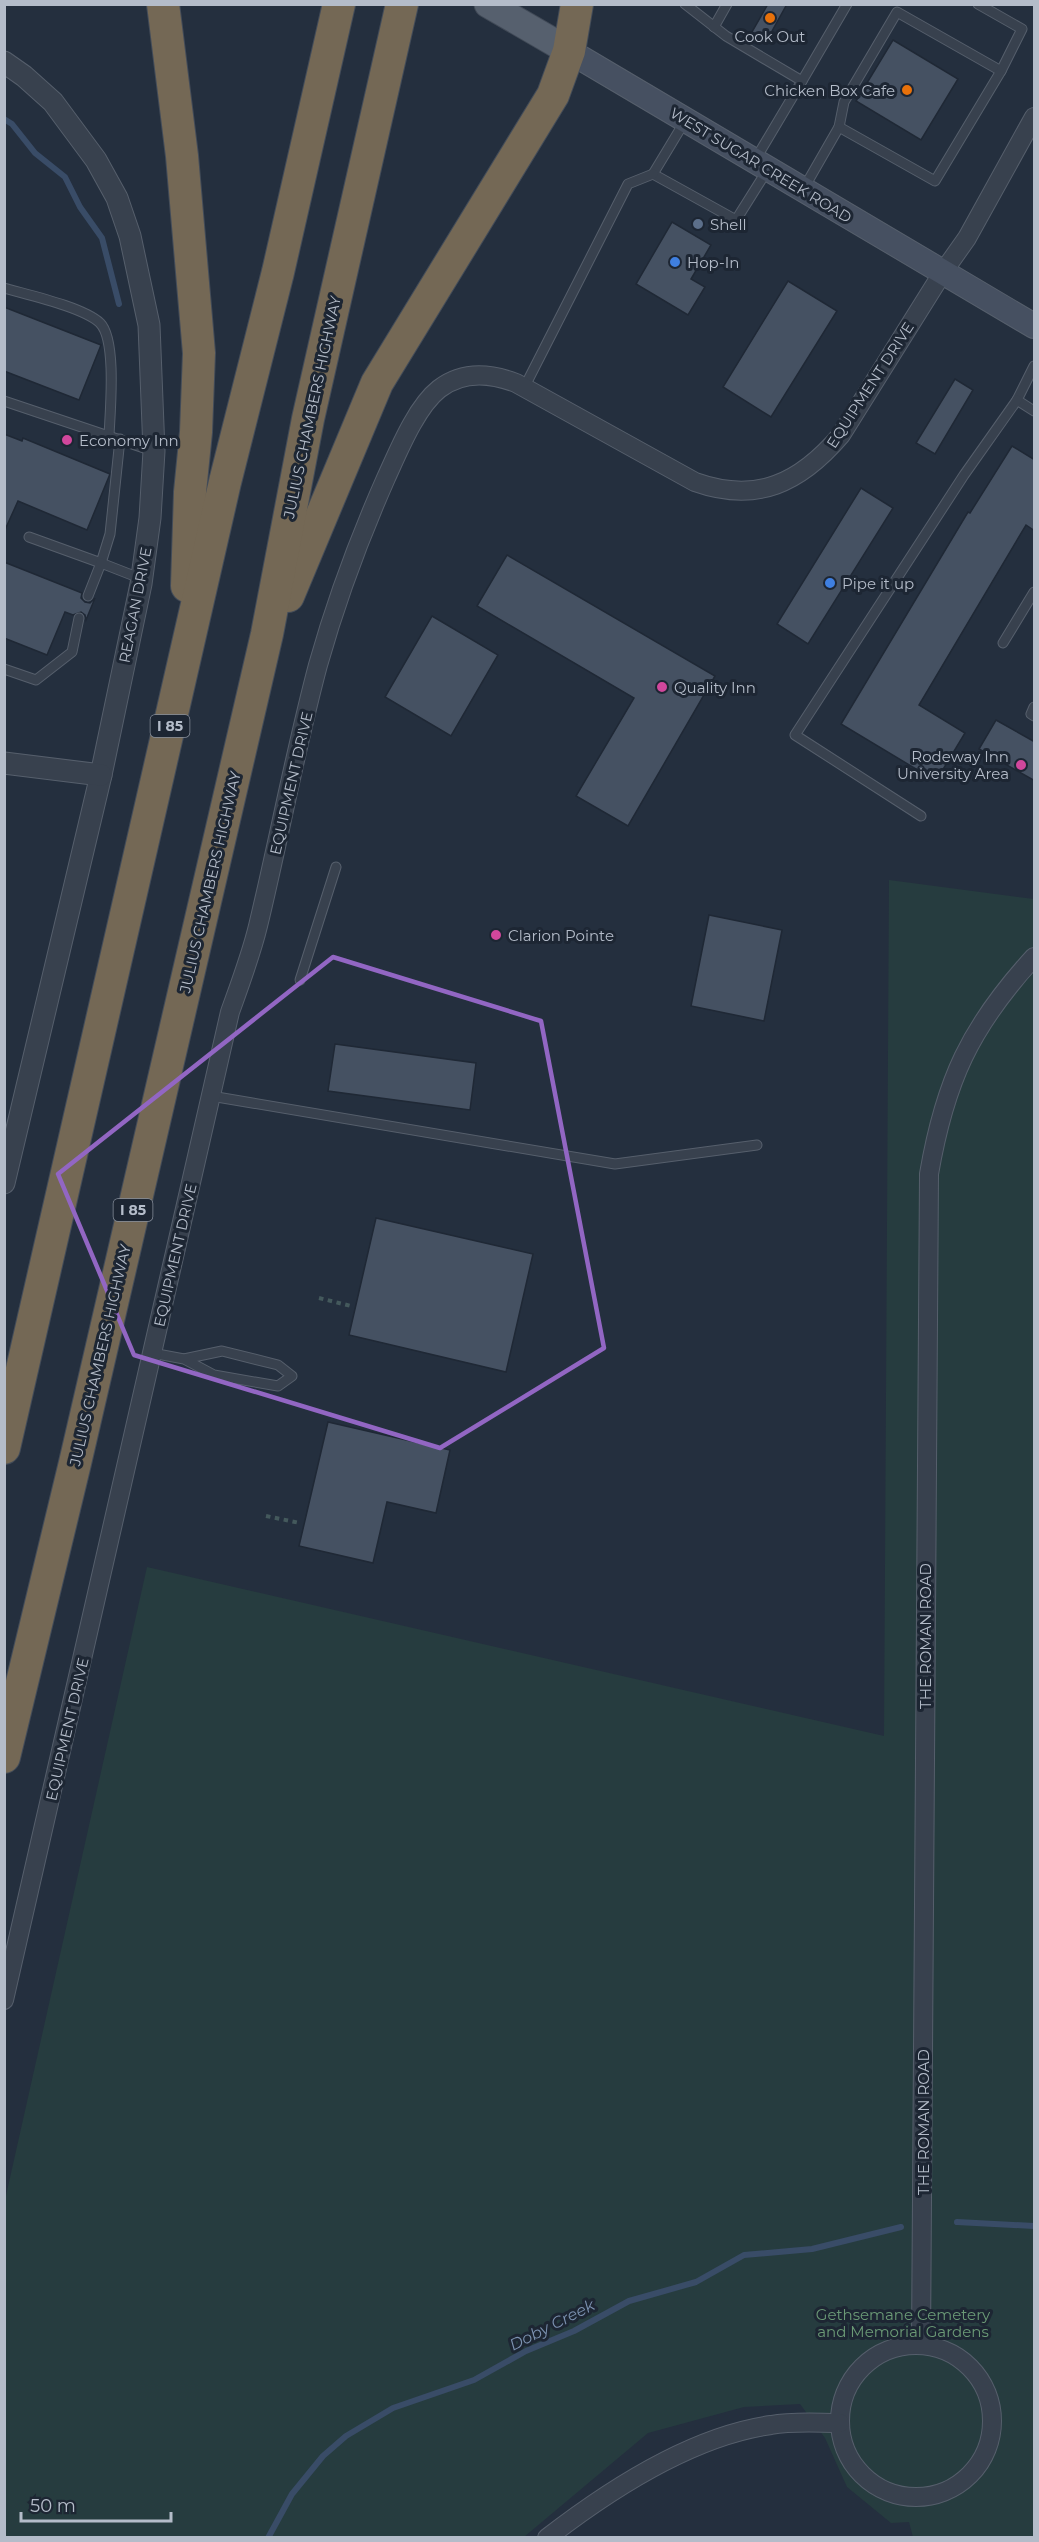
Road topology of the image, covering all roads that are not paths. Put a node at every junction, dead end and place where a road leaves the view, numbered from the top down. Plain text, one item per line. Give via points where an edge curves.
1 (163, 4) edge
2 (339, 4) edge
3 (402, 4) edge
4 (577, 4) edge
5 (686, 4) edge
6 (727, 4) edge
7 (847, 4) edge
8 (978, 4) edge
9 (493, 8) edge
10 (900, 8) edge
11 (714, 27) junction
12 (569, 51) junction
13 (4, 62) edge
14 (1001, 71) junction
15 (802, 81) junction
16 (1035, 117) edge
17 (685, 120) junction
18 (839, 127) junction
19 (761, 165) junction
20 (653, 174) junction
21 (803, 190) junction
22 (943, 272) junction
23 (4, 288) edge
24 (1035, 326) edge
25 (1035, 366) edge
26 (524, 388) junction
27 (1017, 400) junction
28 (4, 401) edge
29 (1035, 411) edge
30 (109, 436) junction
31 (120, 439) junction
32 (154, 451) junction
33 (29, 537) dead end
34 (102, 563) junction
35 (142, 579) junction
36 (1035, 592) edge
37 (88, 596) dead end
38 (79, 618) dead end
39 (1003, 643) dead end
40 (185, 660) junction
41 (261, 663) junction
42 (4, 669) edge
43 (1035, 707) edge
44 (1035, 716) edge
45 (4, 763) edge
46 (101, 775) junction
47 (921, 816) dead end
48 (336, 867) dead end
49 (1035, 957) edge
50 (300, 980) dead end
51 (211, 1096) junction
52 (757, 1144) dead end
53 (4, 1183) edge
54 (152, 1353) junction
55 (184, 1359) junction
56 (4, 1448) edge
57 (4, 1757) edge
58 (4, 2000) edge
59 (921, 2344) junction
60 (840, 2423) junction
61 (547, 2538) edge

1 - 40 highway via 182,156 199,353
2 - 40 highway, I 85
3 - 41 highway, JULIUS CHAMBERS HIGHWAY / I 85 via 308,419
4 - 12 highway
5 - 11 lane
6 - 11 lane
7 - 15 lane
8 - 14 lane via 1022,29
9 - 12 main road, WEST SUGAR CREEK ROAD
10 - 14 lane
10 - 18 lane via 844,102
11 - 15 lane
12 - 17 main road, WEST SUGAR CREEK ROAD
12 - 41 highway via 553,95 377,383
13 - 32 street, REAGAN DRIVE via 53,102 83,140 117,198 130,236 149,325
14 - 18 lane via 935,180
15 - 19 lane
16 - 22 street, EQUIPMENT DRIVE via 967,238
17 - 19 main road, WEST SUGAR CREEK ROAD
17 - 20 lane
18 - 21 lane
19 - 20 lane via 736,220
19 - 21 main road, WEST SUGAR CREEK ROAD
20 - 26 lane via 628,184
21 - 22 main road, WEST SUGAR CREEK ROAD
22 - 24 main road, WEST SUGAR CREEK ROAD
22 - 26 street, EQUIPMENT DRIVE via 841,435 823,457 774,487 725,490 687,479
23 - 30 lane via 83,312 101,324 108,344 112,382
25 - 27 lane
26 - 51 street, EQUIPMENT DRIVE via 497,376 477,375 457,379 439,389 425,403 381,490 337,600 318,667 258,927 230,1012
27 - 29 lane
27 - 47 lane via 795,735
28 - 30 lane
30 - 31 lane
31 - 32 lane
31 - 34 lane via 110,534
32 - 35 street, REAGAN DRIVE
33 - 34 lane
34 - 35 lane
34 - 37 lane
35 - 46 street, REAGAN DRIVE
36 - 39 lane
38 - 42 lane via 72,652 36,680
40 - 56 highway, I 85
41 - 57 highway, JULIUS CHAMBERS HIGHWAY / I 85
43 - 44 lane via 1031,714
45 - 46 street
46 - 53 street, REAGAN DRIVE
48 - 50 lane
49 - 59 street, THE ROMAN ROAD via 1004,990 958,1063 936,1130 929,1174
51 - 52 lane via 615,1164
51 - 54 street, EQUIPMENT DRIVE
54 - 55 lane
54 - 58 street, EQUIPMENT DRIVE
55 - 55 lane via 214,1375 278,1386 292,1376 278,1365 222,1351
59 - 60 street via 892,2348 866,2363 847,2387
59 - 60 street via 951,2352 975,2370 989,2397 993,2427 985,2456 966,2480 940,2494 910,2498 881,2490 857,2472 843,2446
60 - 61 street via 770,2425 705,2442 614,2488

